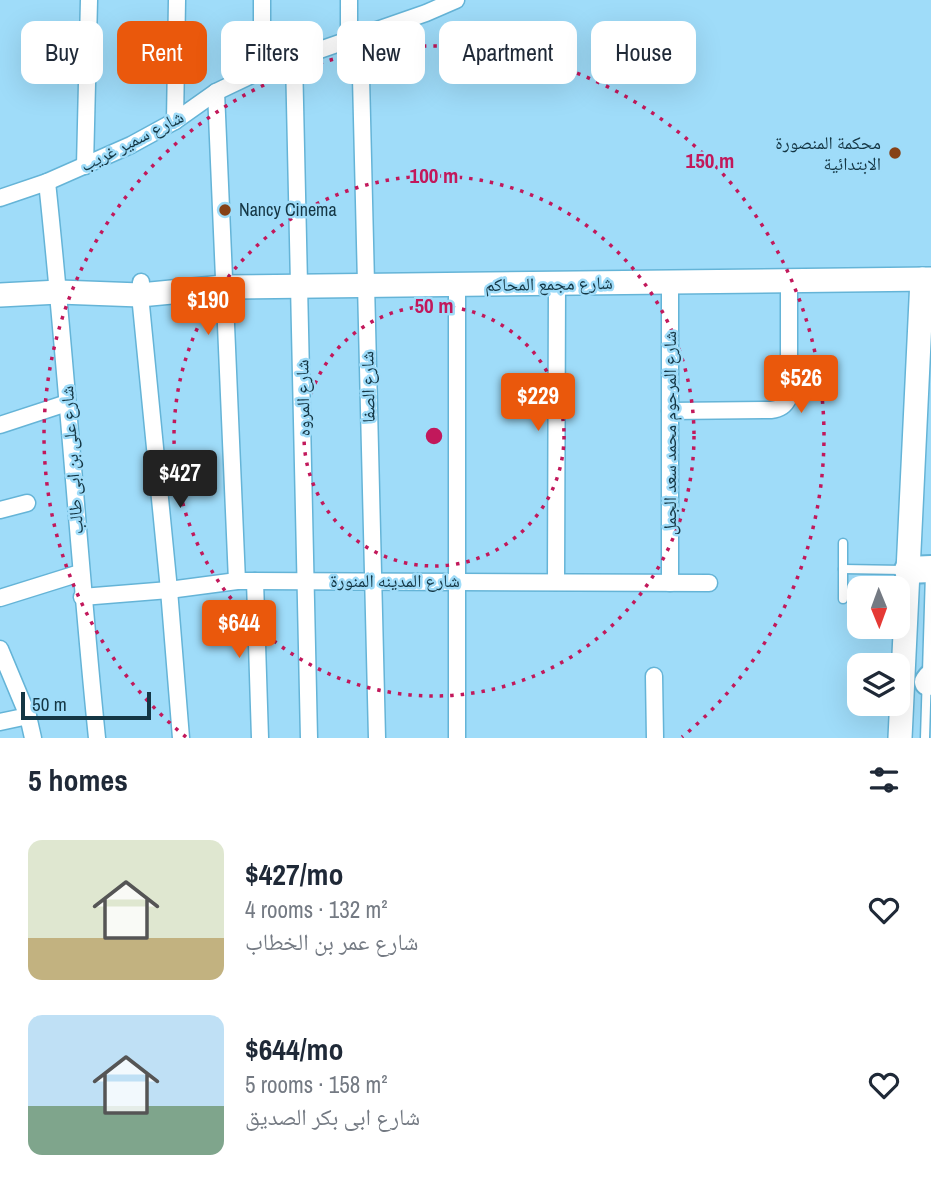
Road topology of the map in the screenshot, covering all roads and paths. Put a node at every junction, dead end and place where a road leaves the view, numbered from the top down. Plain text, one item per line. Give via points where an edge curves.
1 (89, 0) edge
2 (177, 0) edge
3 (262, 0) edge
4 (349, 0) edge
5 (456, 0) edge
6 (426, 7) edge
7 (262, 21) edge
8 (352, 21) edge
9 (393, 21) edge
10 (233, 84) edge
11 (296, 84) edge
12 (357, 84) edge
13 (216, 92) junction
14 (175, 121) junction
15 (85, 166) junction
16 (47, 183) junction
17 (0, 198) edge
18 (927, 279) edge
19 (789, 281) junction
20 (670, 283) junction
21 (557, 284) junction
22 (301, 286) junction
23 (366, 286) junction
24 (457, 286) junction
25 (224, 287) junction
26 (141, 288) junction
27 (59, 292) junction
28 (0, 295) edge
29 (67, 403) junction
30 (670, 411) junction
31 (0, 425) edge
32 (27, 503) dead end
33 (0, 510) edge
34 (843, 543) dead end
35 (843, 569) junction
36 (923, 570) edge
37 (80, 573) junction
38 (237, 581) junction
39 (255, 581) junction
40 (306, 581) junction
41 (373, 581) junction
42 (457, 582) junction
43 (556, 582) junction
44 (670, 583) junction
45 (709, 583) dead end
46 (169, 590) junction
47 (82, 597) junction
48 (0, 598) edge
49 (843, 599) dead end
50 (2, 659) edge
51 (654, 676) dead end
52 (929, 680) edge
53 (28, 716) junction
54 (0, 722) edge
55 (33, 738) edge
56 (97, 738) edge
57 (181, 738) edge
58 (260, 738) edge
59 (309, 738) edge
60 (377, 738) edge
61 (457, 738) edge
62 (655, 738) edge
63 (900, 738) edge
64 (925, 738) edge

1 - 15 street
2 - 14 street
3 - 7 street
4 - 8 street, شارع الصفا
5 - 6 street, شارع سمير غريب
6 - 9 street, شارع سمير غريب
10 - 13 street, شارع سمير غريب
11 - 22 street, شارع المروه
12 - 23 street, شارع الصفا
13 - 14 street, شارع سمير غريب
13 - 25 street
14 - 15 street, شارع سمير غريب
15 - 16 street, شارع سمير غريب
16 - 17 street, شارع سمير غريب
16 - 27 street, شارع على بن ابى طالب
18 - 19 street, شارع مجمع المحاكم
18 - 36 street
19 - 20 street, شارع مجمع المحاكم
19 - 30 street via 789,397 785,404 771,410
20 - 21 street, شارع مجمع المحاكم
20 - 30 street, شارع المرحوم محمد سعد الجمل
21 - 24 street, شارع مجمع المحاكم
21 - 43 street
22 - 23 street, شارع مجمع المحاكم
22 - 25 street, شارع مجمع المحاكم
22 - 40 street, شارع المروه
23 - 24 street, شارع مجمع المحاكم
23 - 41 street, شارع الصفا
24 - 42 street
25 - 26 street, شارع مجمع المحاكم
25 - 38 street
26 - 27 street, شارع مجمع المحاكم
26 - 46 street
27 - 28 street, شارع مجمع المحاكم
27 - 29 street, شارع على بن ابى طالب
29 - 31 street
29 - 37 street, شارع على بن ابى طالب
30 - 44 street, شارع المرحوم محمد سعد الجمل
32 - 33 street
34 - 35 lane
35 - 36 lane
35 - 49 lane
36 - 52 lane
36 - 63 street
37 - 47 street, شارع على بن ابى طالب
37 - 48 street
38 - 39 street, شارع المدينه المنورة
38 - 46 street, شارع المدينه المنورة
39 - 40 street, شارع المدينه المنورة
39 - 58 street
40 - 41 street, شارع المدينه المنورة
40 - 59 street, شارع المروه
41 - 42 street, شارع المدينه المنورة
41 - 60 street, شارع الصفا
42 - 43 street, شارع المدينه المنورة
42 - 61 street
43 - 44 street, شارع المدينه المنورة
44 - 45 street, شارع المدينه المنورة
46 - 47 street, شارع المدينه المنورة
46 - 57 street
47 - 56 street, شارع على بن ابى طالب
50 - 53 street
51 - 62 street
52 - 64 lane
53 - 54 street
53 - 55 street

